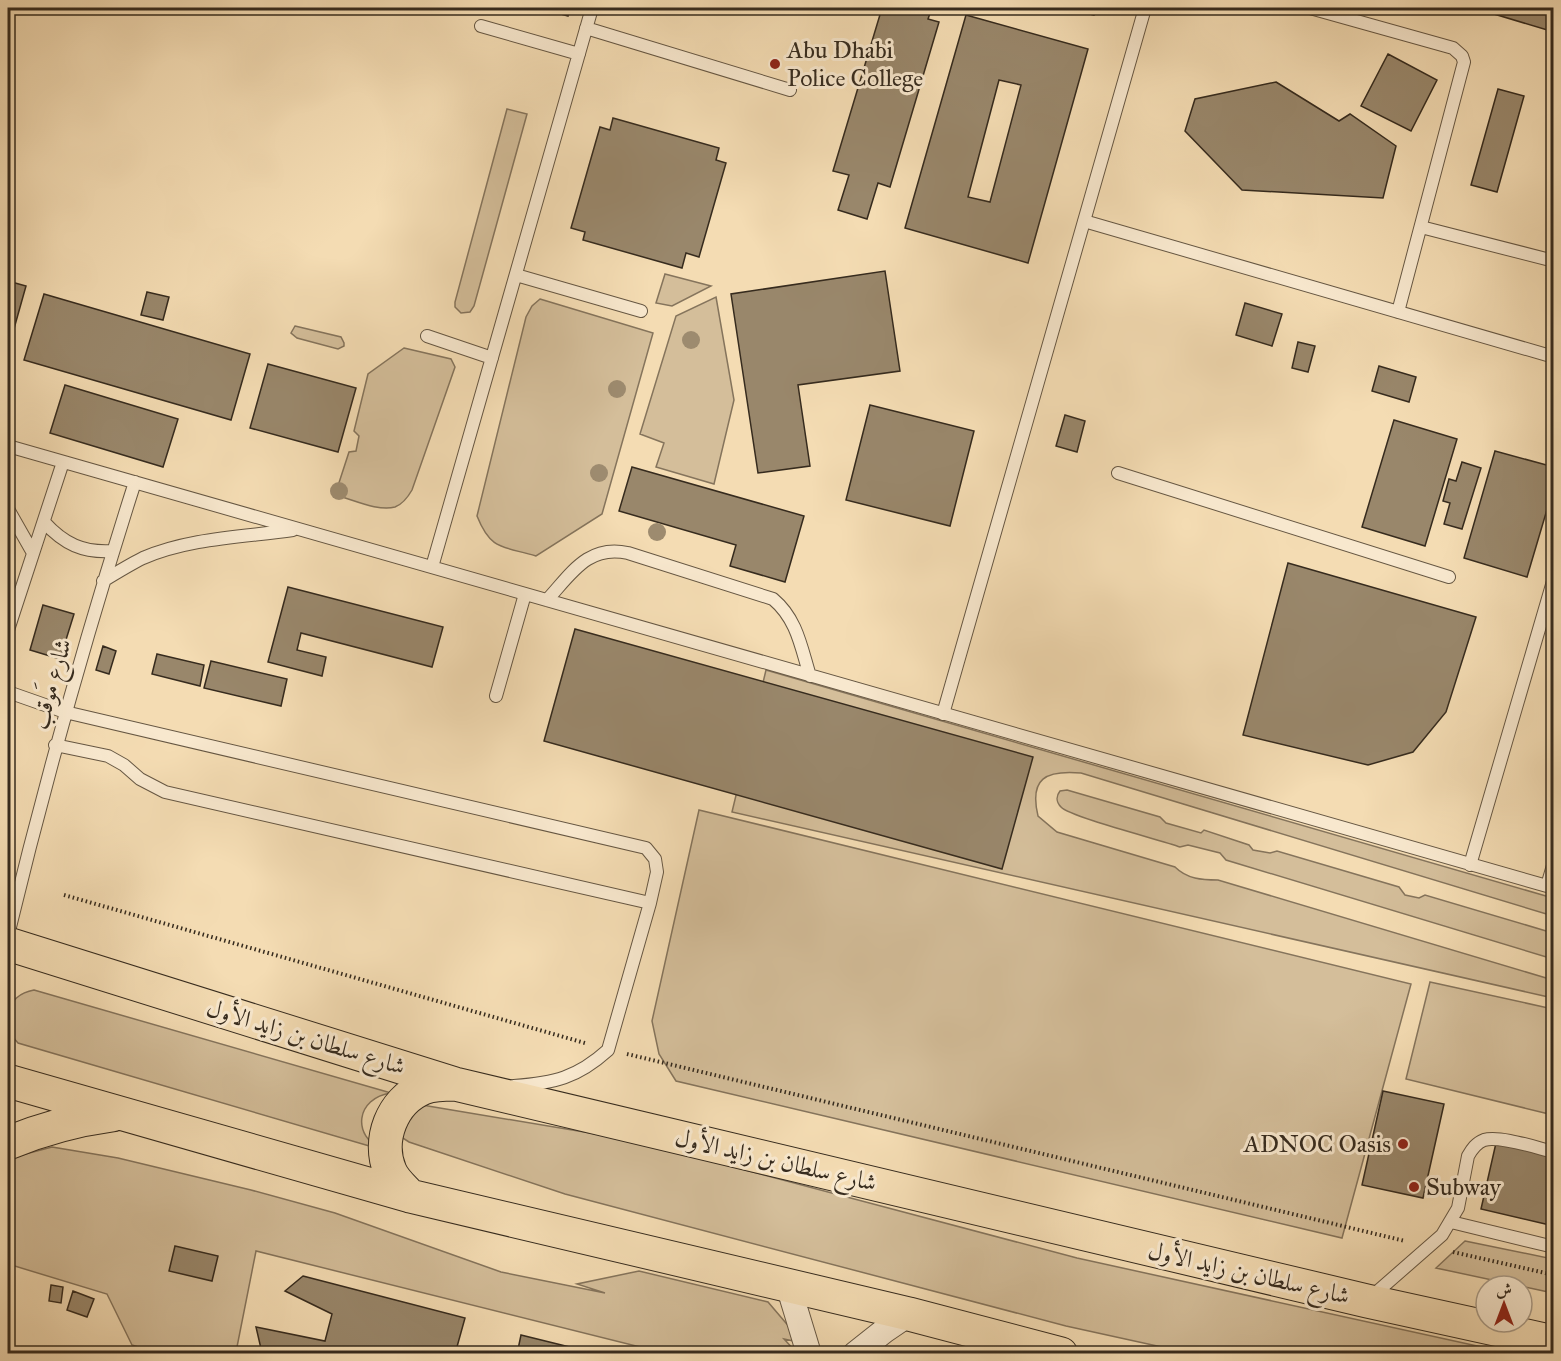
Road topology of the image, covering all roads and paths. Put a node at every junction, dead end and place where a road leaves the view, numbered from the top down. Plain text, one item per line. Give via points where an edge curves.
1 (592, 8) edge
2 (1145, 8) edge
3 (1310, 8) edge
4 (481, 26) dead end
5 (586, 28) junction
6 (579, 54) junction
7 (790, 90) dead end
8 (1084, 221) junction
9 (1421, 227) junction
10 (1554, 261) edge
11 (516, 275) junction
12 (641, 311) dead end
13 (1398, 312) junction
14 (427, 336) dead end
15 (1554, 357) edge
16 (492, 358) junction
17 (8, 446) edge
18 (63, 462) junction
19 (1118, 473) dead end
20 (135, 482) junction
21 (8, 509) edge
22 (44, 522) junction
23 (299, 529) junction
24 (113, 551) junction
25 (33, 553) junction
26 (432, 567) junction
27 (1449, 577) dead end
28 (1554, 578) edge
29 (102, 581) junction
30 (525, 594) junction
31 (547, 600) junction
32 (8, 630) edge
33 (810, 676) junction
34 (8, 692) edge
35 (496, 696) dead end
36 (65, 712) junction
37 (943, 714) junction
38 (56, 745) junction
39 (1554, 862) edge
40 (1470, 865) junction
41 (1550, 887) edge
42 (64, 895) dead end
43 (650, 903) junction
44 (8, 934) edge
45 (8, 944) edge
46 (608, 1050) junction
47 (8, 1081) edge
48 (466, 1086) junction
49 (122, 1113) junction
50 (8, 1143) edge
51 (1554, 1152) edge
52 (410, 1196) junction
53 (1451, 1222) junction
54 (1430, 1247) junction
55 (1554, 1247) edge
56 (1554, 1275) edge
57 (788, 1285) junction
58 (1367, 1301) junction
59 (909, 1314) junction
60 (1554, 1342) edge
61 (1019, 1348) edge
62 (809, 1353) edge
63 (855, 1353) edge
64 (1061, 1353) edge

1 - 5 lane
2 - 8 lane
3 - 9 lane via 1453,48 1462,56 1464,69
4 - 6 lane
5 - 6 lane
5 - 7 lane
6 - 11 lane
8 - 13 lane
8 - 37 lane
9 - 10 lane
9 - 13 lane
11 - 12 lane
11 - 16 lane
13 - 15 lane
14 - 16 lane
16 - 26 lane
17 - 18 lane
18 - 20 lane
18 - 22 lane
19 - 27 lane
20 - 23 lane
20 - 24 lane, شارع مَوقب
21 - 25 lane
22 - 24 lane via 60,538 81,549
22 - 25 lane
23 - 26 lane
23 - 29 lane via 169,549 143,558
24 - 29 lane, شارع مَوقب
25 - 32 lane
26 - 30 lane
28 - 40 lane
29 - 36 lane, شارع مَوقب
30 - 31 lane
30 - 35 lane
31 - 33 lane
31 - 33 lane via 592,556 603,551 628,553 773,599 791,619
33 - 37 lane
34 - 36 lane
36 - 38 lane, شارع مَوقب
36 - 43 lane via 639,845 651,853 657,866
37 - 40 lane
38 - 43 lane via 108,756 165,792
38 - 44 lane, شارع مَوقب
39 - 41 lane
40 - 41 lane
42 - 46 path
43 - 46 lane
45 - 48 main road, شارع سلطان بن زايد الأول
46 - 48 lane via 586,1068 560,1080
46 - 54 path
47 - 49 main road
48 - 52 main road via 439,1084 423,1088 409,1097 390,1123 386,1139 390,1171
48 - 58 main road, شارع سلطان بن زايد الأول
49 - 50 main road via 81,1119
49 - 52 main road
51 - 53 lane via 1491,1138 1478,1143 1468,1156 1458,1208
52 - 57 main road
53 - 54 lane
53 - 55 lane
54 - 56 path
54 - 58 lane
57 - 59 main road
57 - 62 street
58 - 60 main road, شارع سلطان بن زايد الأول
59 - 61 main road
59 - 63 street
61 - 64 main road

